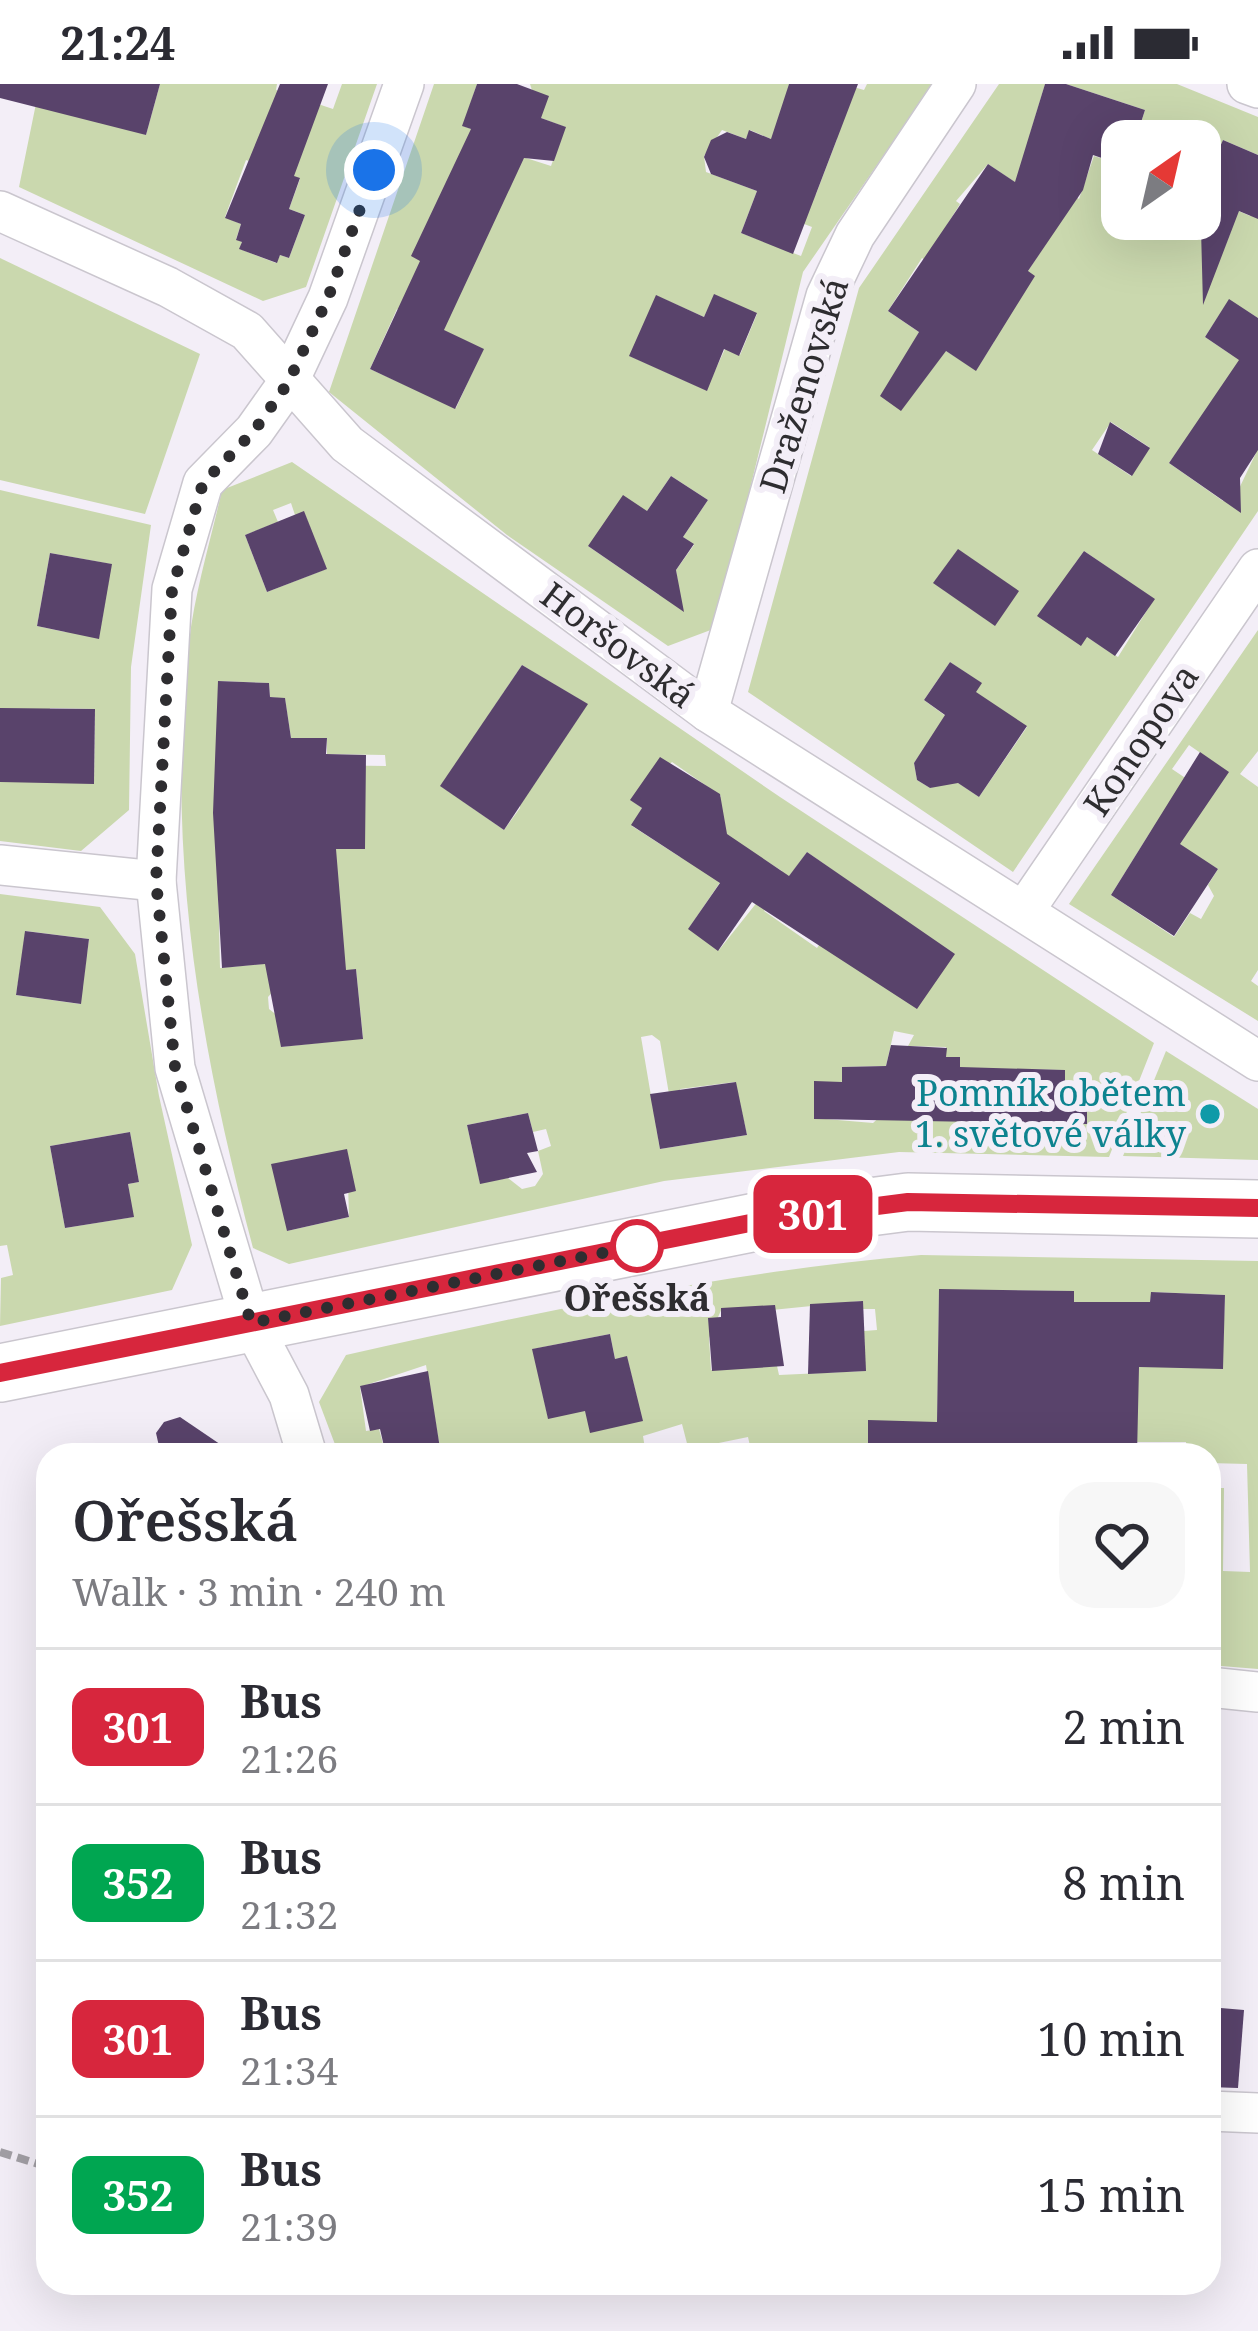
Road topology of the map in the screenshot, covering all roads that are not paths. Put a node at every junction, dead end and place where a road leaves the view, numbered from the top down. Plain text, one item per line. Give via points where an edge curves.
1 (404, 84) edge
2 (956, 84) edge
3 (1247, 84) edge
4 (1258, 88) edge
5 (0, 211) edge
6 (288, 383) junction
7 (1258, 568) edge
8 (708, 712) junction
9 (0, 865) edge
10 (156, 881) junction
11 (1024, 911) junction
12 (1258, 1060) edge
13 (1258, 1208) edge
14 (251, 1323) junction
15 (0, 1373) edge
16 (304, 1443) edge
17 (1221, 1689) edge
18 (1258, 1692) edge
19 (1221, 2111) edge
20 (1258, 2113) edge

1 - 6 street via 328,298
2 - 8 street, Draženovská via 826,296
3 - 4 street
5 - 6 street, Horšovská via 247,331
6 - 8 street, Horšovská via 347,444
6 - 10 street via 203,483 172,590
7 - 11 street, Konopova
8 - 11 street, Horšovská
9 - 10 street
10 - 14 street via 175,1067
11 - 12 street, Horšovská
13 - 14 street via 908,1202 760,1221
14 - 15 street
14 - 16 street
17 - 18 street
19 - 20 street

